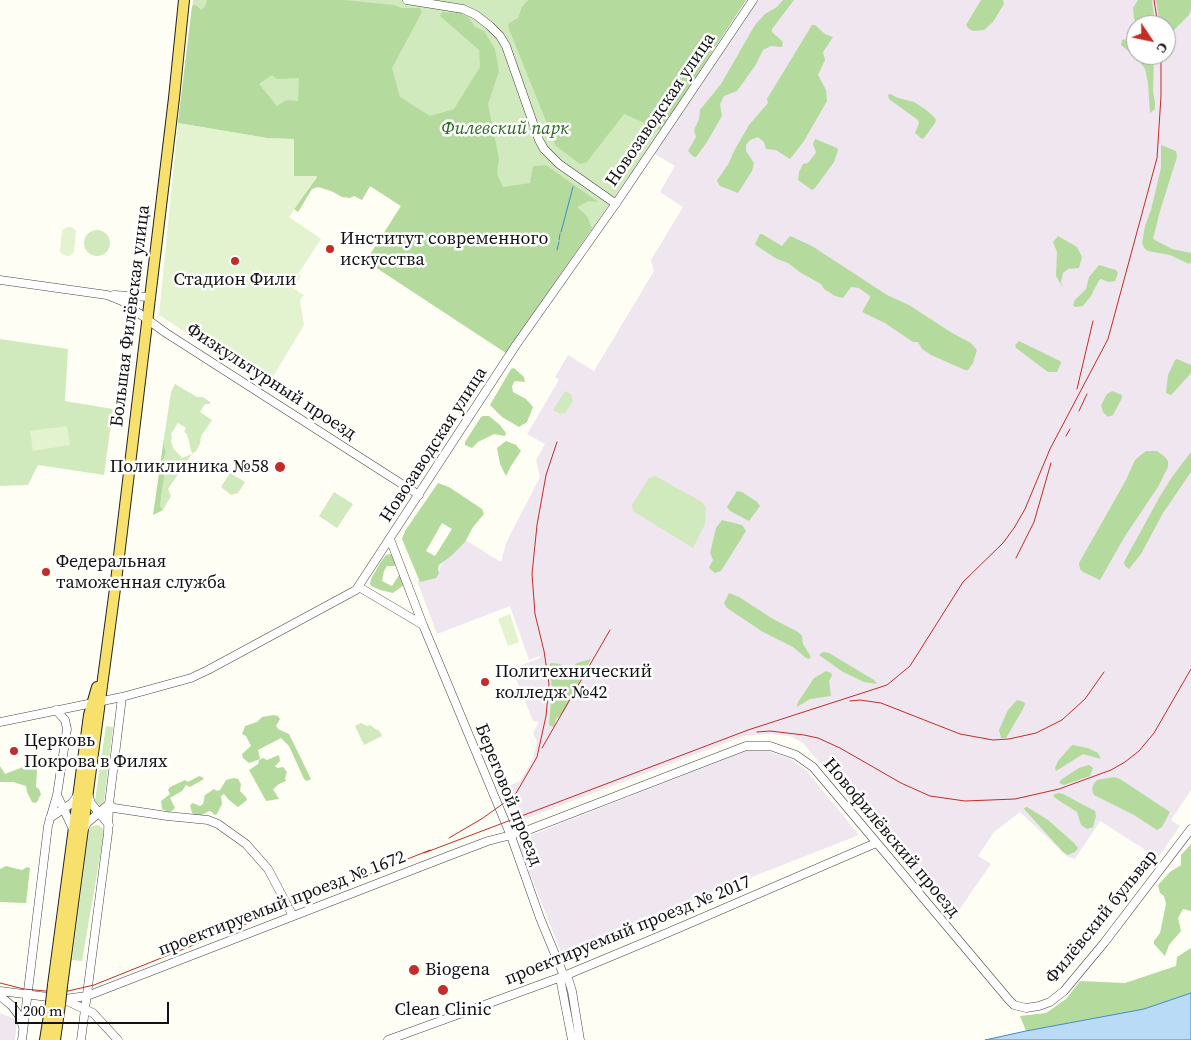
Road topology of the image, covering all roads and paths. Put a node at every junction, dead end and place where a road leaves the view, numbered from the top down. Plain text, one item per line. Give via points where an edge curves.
1 (184, 0) edge
2 (407, 0) edge
3 (753, 0) edge
4 (616, 204) junction
5 (0, 280) edge
6 (107, 295) junction
7 (150, 297) junction
8 (147, 319) junction
9 (419, 495) junction
10 (390, 539) junction
11 (359, 587) junction
12 (423, 625) junction
13 (122, 697) junction
14 (96, 702) junction
15 (56, 710) junction
16 (0, 722) edge
17 (83, 793) junction
18 (57, 795) junction
19 (109, 804) junction
20 (64, 808) junction
21 (99, 812) junction
22 (89, 821) junction
23 (49, 822) junction
24 (109, 828) junction
25 (76, 829) junction
26 (1191, 829) edge
27 (511, 836) junction
28 (876, 843) junction
29 (293, 916) junction
30 (564, 976) junction
31 (0, 991) edge
32 (28, 995) junction
33 (0, 996) edge
34 (87, 996) junction
35 (58, 1002) junction
36 (86, 1008) junction
37 (1026, 1008) joint
38 (23, 1036) edge
39 (46, 1040) edge
40 (55, 1040) edge
41 (81, 1040) edge
42 (118, 1040) edge
43 (388, 1040) edge
44 (572, 1040) edge
45 (580, 1040) edge

1 - 7 main road, Большая Филёвская улица
2 - 4 street via 463,9 476,14 490,26 506,46 544,149 559,164
3 - 4 street, Новозаводская улица
4 - 9 street, Новозаводская улица via 516,345
5 - 6 street, Физкультурный проезд
6 - 7 street, Физкультурный проезд
6 - 8 street, Физкультурный проезд via 129,305
7 - 8 main road, Большая Филёвская улица
8 - 9 street, Физкультурный проезд
8 - 14 main road, Большая Филёвская улица via 109,635
9 - 10 street, Новозаводская улица
10 - 11 street, Новозаводская улица
10 - 12 street, Береговой проезд
11 - 12 street
11 - 13 street, Новозаводская улица via 191,678
12 - 27 street, Береговой проезд
13 - 14 street, Новозаводская улица
13 - 19 street
14 - 15 street, Новозаводская улица
14 - 17 main road, Большая Филёвская улица
15 - 16 street, Новозаводская улица
15 - 18 street via 67,725
17 - 20 street
17 - 21 street
17 - 25 main road, Большая Филёвская улица
18 - 20 street
18 - 23 street
19 - 21 street
19 - 24 street
19 - 29 street via 114,808 218,824 246,844 268,869
20 - 23 street
20 - 25 street
21 - 22 street
21 - 24 street
22 - 24 street via 103,821
22 - 25 street
23 - 25 street via 57,816 64,816
23 - 32 street
24 - 34 street
25 - 35 main road, Большая Филёвская улица, bridge
26 - 37 street, Филёвский бульвар via 1064,991 1050,1002
27 - 28 street, Новофилёвский проезд via 746,746 770,746 796,755 813,767
27 - 29 street, проектируемый проезд № 1672 via 488,841
27 - 30 street, Береговой проезд
28 - 30 street, проектируемый проезд № 2017
28 - 37 street, Новофилёвский проезд via 1004,996 1014,1005
29 - 34 street, проектируемый проезд № 1672
30 - 43 street, проектируемый проезд № 2017
30 - 44 street
30 - 45 street via 572,991
31 - 32 street
32 - 35 street
32 - 38 street
33 - 38 street via 18,1013
34 - 35 street, проектируемый проезд № 1672
34 - 36 street
35 - 36 street
35 - 39 main road
35 - 40 main road
36 - 41 street
36 - 42 street

